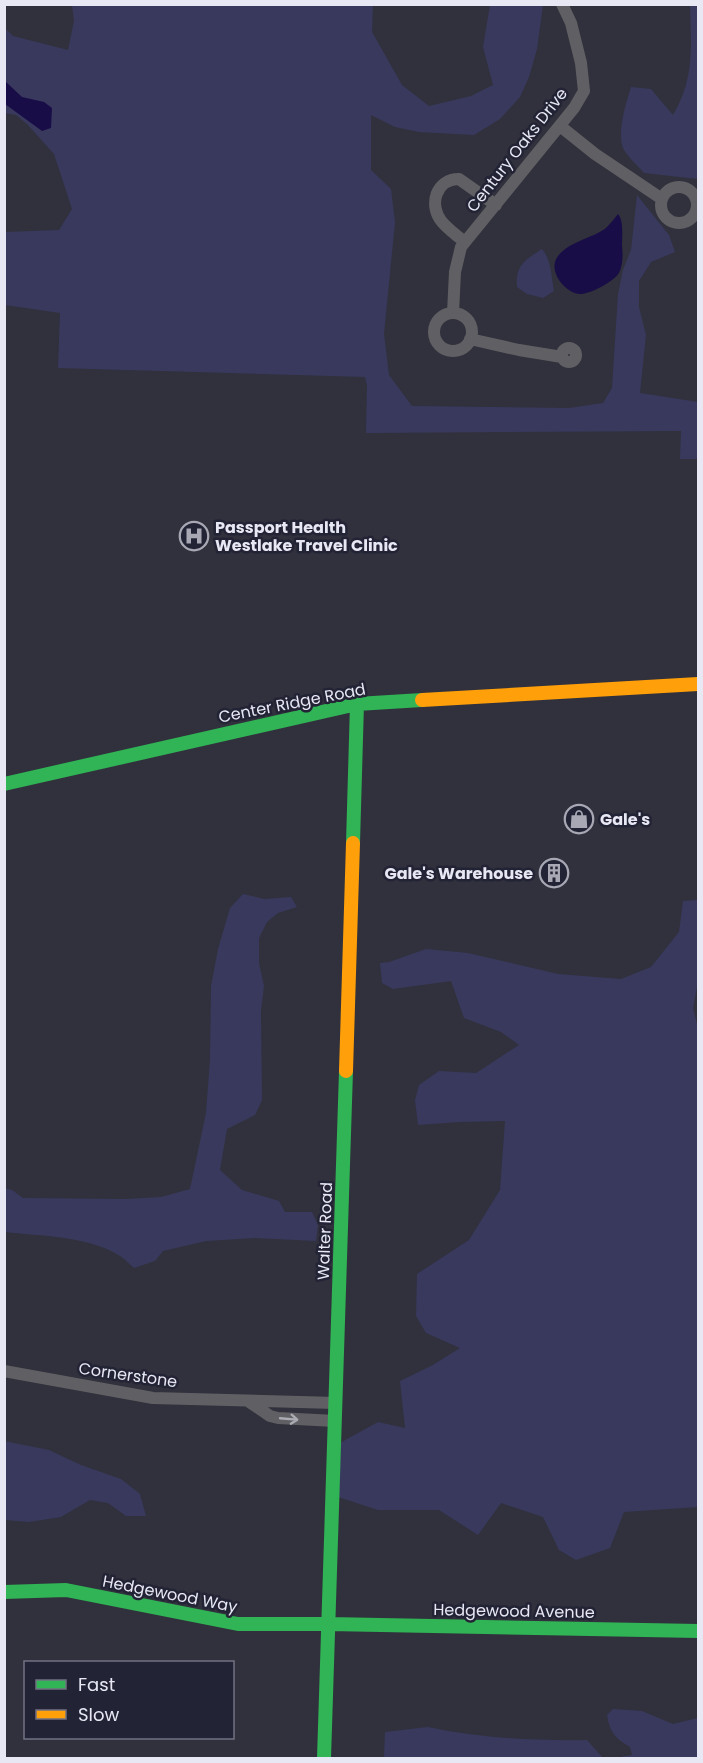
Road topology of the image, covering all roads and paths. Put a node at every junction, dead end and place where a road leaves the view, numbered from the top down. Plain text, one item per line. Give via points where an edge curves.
1 (562, 4) edge
2 (560, 126) junction
3 (662, 199) dead end
4 (496, 205) junction
5 (465, 242) junction
6 (453, 313) junction
7 (470, 339) junction
8 (562, 357) dead end
9 (699, 684) edge
10 (357, 704) junction
11 (4, 784) edge
12 (4, 1371) edge
13 (247, 1401) junction
14 (336, 1403) junction
15 (335, 1421) junction
16 (4, 1592) edge
17 (329, 1624) junction
18 (699, 1631) edge
19 (324, 1758) edge

1 - 2 street, Century Oaks Drive via 571,23 584,91
2 - 3 street
2 - 4 street, Century Oaks Drive
4 - 5 street, Century Oaks Drive
4 - 5 street via 459,178 440,186 435,203 441,221
5 - 6 street, Century Oaks Drive via 457,261
6 - 7 street via 464,317 471,327
6 - 7 street via 442,316 434,327 440,345 459,349
7 - 8 street
9 - 10 street, Center Ridge Road
10 - 11 street, Center Ridge Road
10 - 14 street, Walter Road
12 - 13 street, Cornerstone via 153,1398
13 - 14 street, Cornerstone
13 -> 15 street, Cornerstone via 278,1418
14 - 15 street, Walter Road
15 - 17 street, Walter Road
16 - 17 street, Hedgewood Way via 66,1590 238,1624
17 - 18 street, Hedgewood Avenue
17 - 19 street, Walter Road

